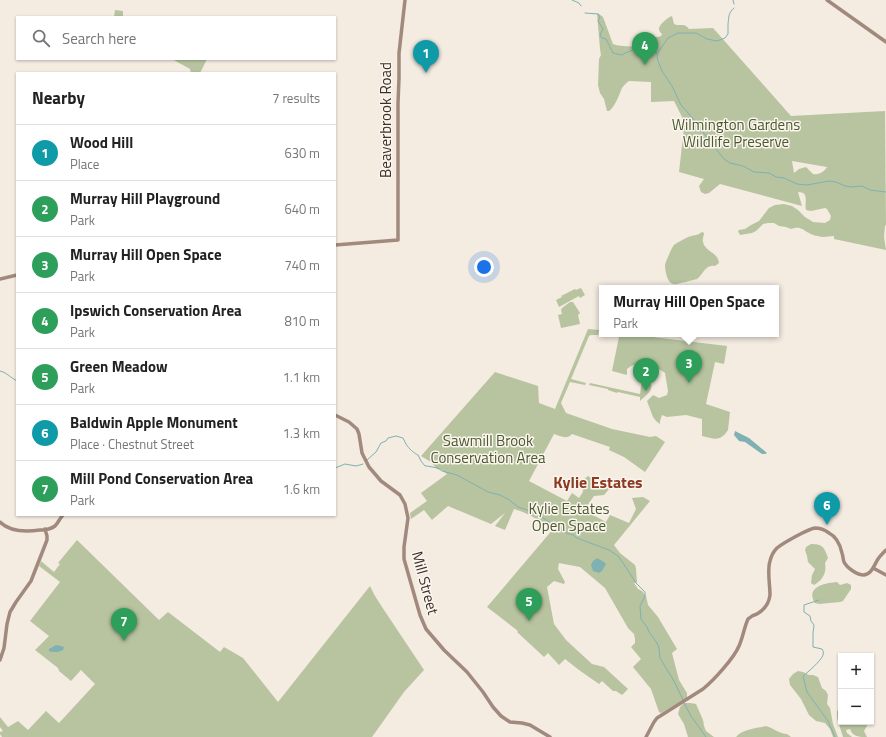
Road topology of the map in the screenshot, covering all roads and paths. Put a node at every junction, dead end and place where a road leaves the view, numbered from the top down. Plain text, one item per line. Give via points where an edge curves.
1 (405, 0) edge
2 (827, 0) edge
3 (886, 42) edge
4 (336, 245) edge
5 (16, 275) edge
6 (0, 279) edge
7 (336, 415) edge
8 (62, 516) edge
9 (0, 522) edge
10 (45, 530) junction
11 (886, 550) edge
12 (873, 568) junction
13 (886, 575) edge
14 (0, 660) edge
15 (550, 737) edge
16 (646, 737) edge

1 - 4 street, Beaverbrook Road via 399,55 398,240
2 - 3 street
5 - 6 street
7 - 15 street, Mill Street via 357,429 362,453 368,464 379,479 399,494 404,502 408,518 404,556 420,615 429,634 467,672 501,716 509,721 534,727
8 - 10 street via 55,526
9 - 10 street via 22,531
10 - 14 street via 47,539 33,577 9,614
11 - 12 street
12 - 13 street
12 - 16 street via 863,575 850,568 844,562 837,539 820,529 810,529 781,545 769,562 769,600 763,610 748,619 735,654 703,689 657,718

